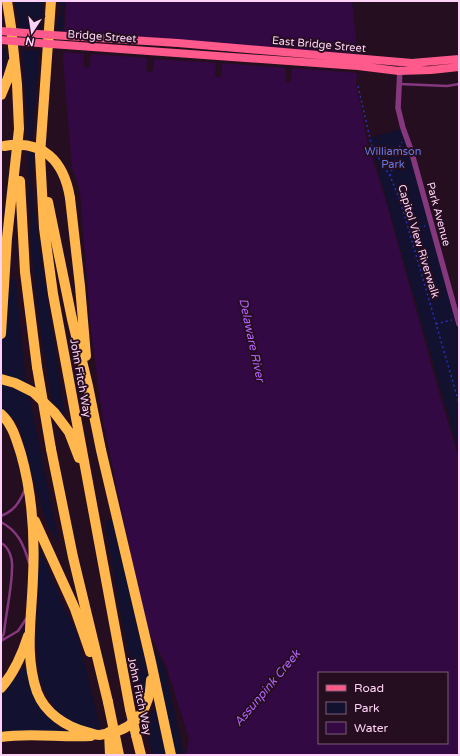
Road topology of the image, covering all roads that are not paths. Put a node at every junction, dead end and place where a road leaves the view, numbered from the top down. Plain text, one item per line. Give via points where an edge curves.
1 (7, 1) edge
2 (51, 1) edge
3 (1, 31) edge
4 (1, 40) edge
5 (178, 43) joint
6 (178, 52) joint
7 (14, 56) junction
8 (459, 59) edge
9 (359, 62) junction
10 (400, 62) junction
11 (459, 67) edge
12 (399, 71) junction
13 (400, 84) junction
14 (459, 84) edge
15 (1, 95) edge
16 (19, 137) junction
17 (3, 147) edge
18 (40, 155) junction
19 (459, 321) edge
20 (1, 334) edge
21 (1, 379) edge
22 (88, 386) junction
23 (1, 414) edge
24 (87, 478) junction
25 (27, 483) junction
26 (32, 514) junction
27 (1, 516) edge
28 (1, 522) edge
29 (1, 543) edge
30 (33, 578) junction
31 (31, 610) junction
32 (30, 630) junction
33 (1, 640) edge
34 (151, 662) junction
35 (1, 688) edge
36 (107, 698) junction
37 (99, 735) junction
38 (1, 737) edge
39 (110, 755) edge
40 (119, 755) edge
41 (141, 755) edge
42 (171, 755) edge

1 - 7 highway
2 - 18 highway, John Fitch Way
3 - 5 main road, Bridge Street, bridge
4 - 6 main road, Bridge Street, bridge
5 - 9 main road, East Bridge Street
6 - 9 main road, East Bridge Street
7 - 15 highway
7 - 16 highway
8 - 10 main road, East Bridge Street
9 - 10 main road, East Bridge Street
9 - 12 main road, East Bridge Street
10 - 12 street, Park Avenue
11 - 12 main road, East Bridge Street
12 - 13 street, Park Avenue
13 - 14 lane
13 - 19 street, Park Avenue via 398,108
16 - 20 highway via 7,238
16 - 36 highway, bridge via 25,272 37,367 73,557
17 - 22 highway, bridge via 17,144 40,149 53,158 62,172 70,198
18 - 22 highway via 59,262
18 - 24 highway, John Fitch Way via 48,262
21 - 24 highway via 33,392 54,412 69,432
22 - 34 highway
23 - 25 highway via 15,435
24 - 41 highway, John Fitch Way, bridge
25 - 26 highway
25 - 27 lane via 21,500 12,510
26 - 30 highway
26 - 36 highway via 74,609
28 - 30 lane via 11,527 20,538
29 - 33 lane via 10,554 12,567
30 - 31 highway
31 - 32 highway
31 - 33 lane via 18,631
32 - 35 highway via 18,663
32 - 37 highway via 34,683 44,705 64,723
34 - 37 highway via 151,693 141,714 119,731
34 - 42 highway
36 - 39 highway, bridge
36 - 40 highway, bridge
37 - 38 highway via 77,737 29,734

